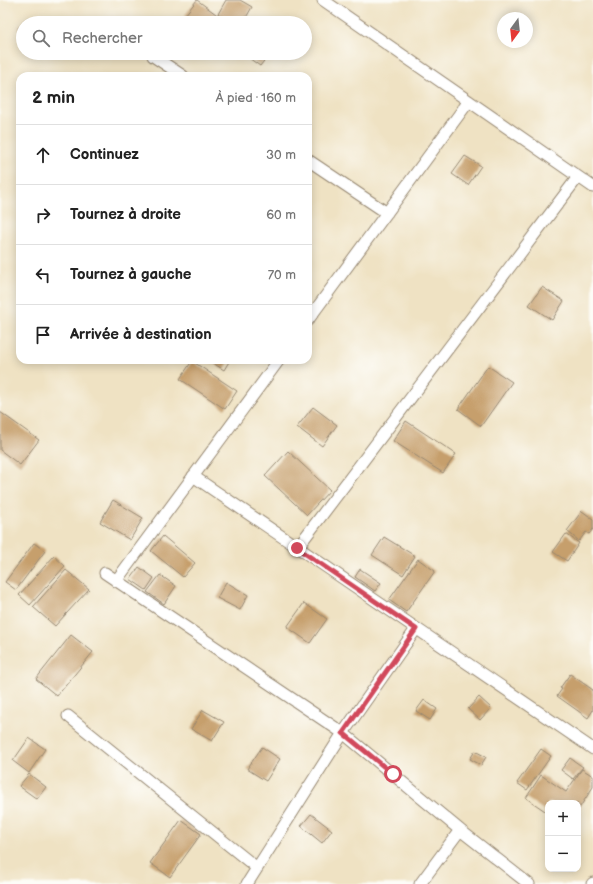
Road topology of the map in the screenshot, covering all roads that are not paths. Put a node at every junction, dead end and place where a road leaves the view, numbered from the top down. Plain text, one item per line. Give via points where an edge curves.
1 (323, 0) edge
2 (159, 60) edge
3 (177, 72) edge
4 (469, 101) junction
5 (312, 163) edge
6 (578, 177) junction
7 (593, 187) edge
8 (387, 213) junction
9 (312, 315) edge
10 (276, 364) edge
11 (193, 476) junction
12 (297, 548) junction
13 (105, 573) dead end
14 (116, 581) junction
15 (416, 629) junction
16 (68, 716) dead end
17 (343, 733) junction
18 (593, 749) edge
19 (460, 830) junction
20 (257, 868) junction
21 (246, 884) edge
22 (420, 884) edge
23 (529, 884) edge

1 - 4 street
2 - 3 street
4 - 6 street
4 - 8 street
5 - 8 street
6 - 7 street
6 - 12 street
8 - 9 street
10 - 11 street
11 - 12 street
11 - 14 street
12 - 15 street
13 - 14 street
14 - 17 street
15 - 17 street
15 - 18 street
16 - 20 street
17 - 19 street
17 - 20 street
19 - 22 street
19 - 23 street
20 - 21 street

